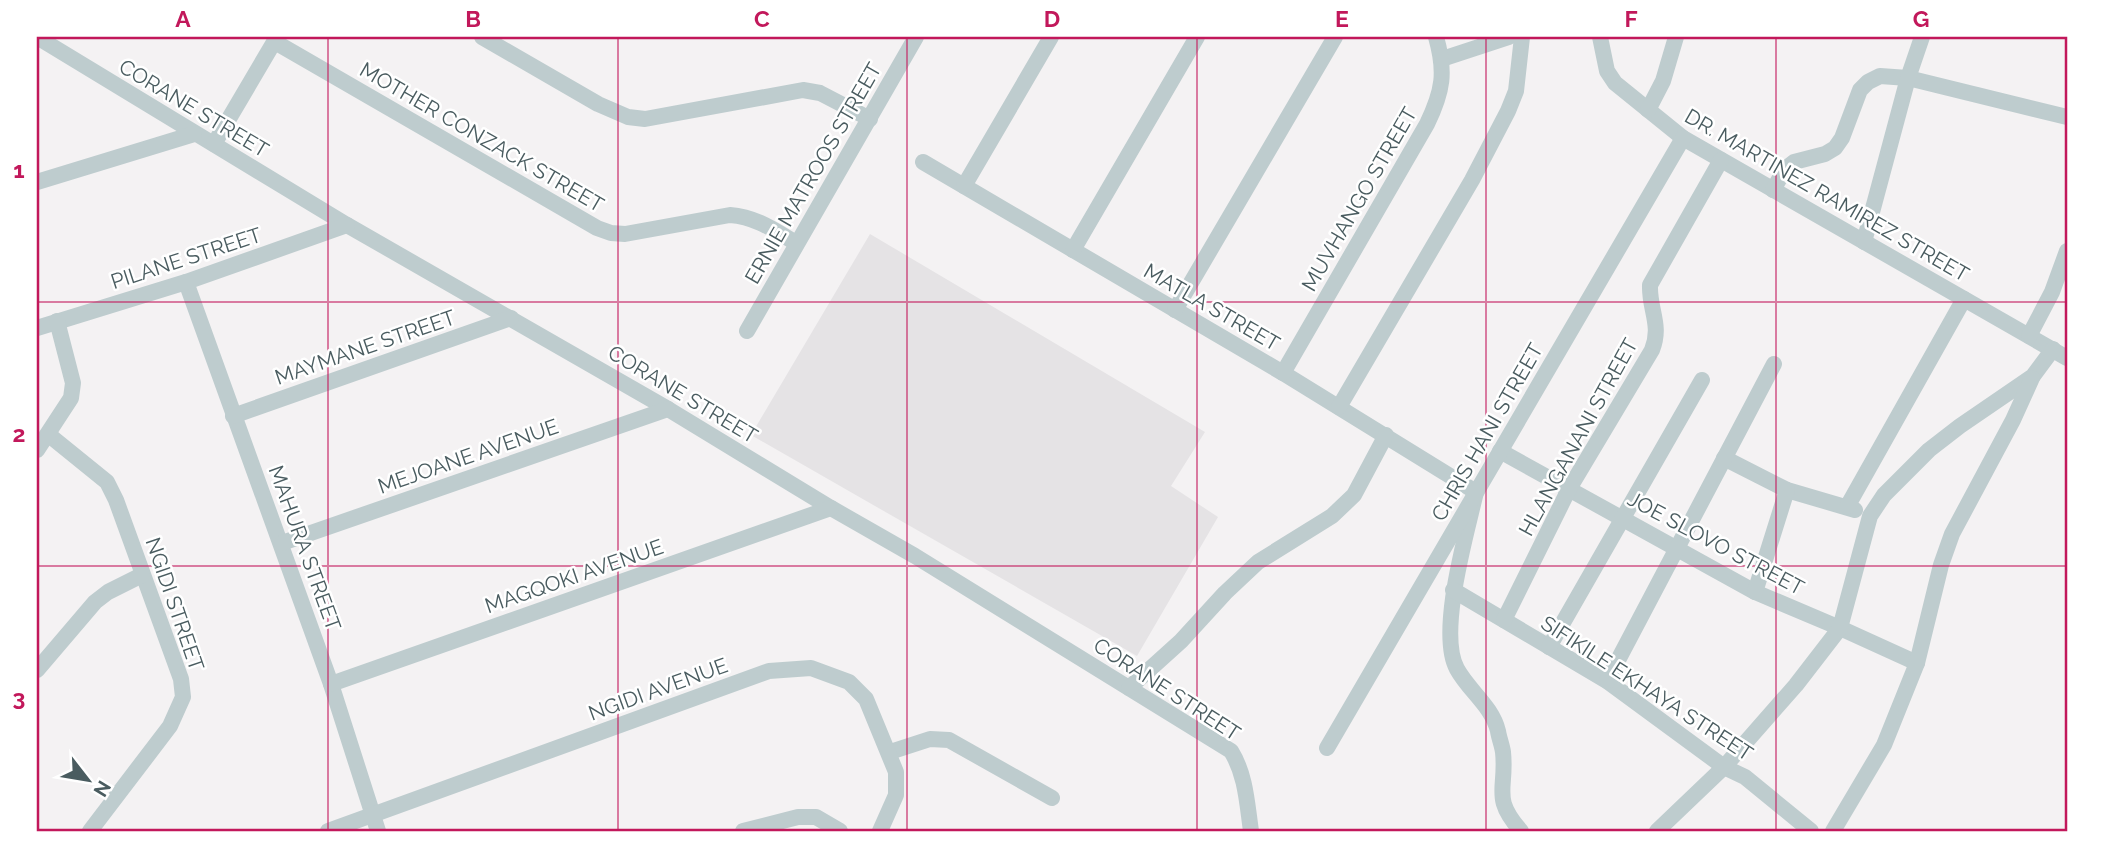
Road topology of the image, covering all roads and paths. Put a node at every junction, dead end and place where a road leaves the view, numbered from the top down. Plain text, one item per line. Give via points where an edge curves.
1 (37, 37) edge
2 (482, 37) edge
3 (916, 37) edge
4 (1051, 37) edge
5 (1196, 37) edge
6 (1335, 37) edge
7 (1436, 37) edge
8 (1509, 37) edge
9 (1522, 37) edge
10 (1600, 37) edge
11 (1676, 37) edge
12 (1922, 37) edge
13 (276, 39) edge
14 (1442, 59) junction
15 (1908, 78) junction
16 (1648, 110) junction
17 (2067, 117) edge
18 (870, 119) junction
19 (194, 134) junction
20 (1683, 138) junction
21 (214, 144) junction
22 (1721, 160) junction
23 (923, 162) dead end
24 (37, 182) edge
25 (964, 186) junction
26 (1773, 190) junction
27 (347, 225) junction
28 (1864, 242) junction
29 (796, 243) junction
30 (1073, 250) junction
31 (2067, 251) edge
32 (186, 282) junction
33 (1964, 299) junction
34 (1175, 310) junction
35 (511, 318) junction
36 (57, 321) junction
37 (37, 328) edge
38 (747, 331) dead end
39 (2029, 336) junction
40 (2053, 349) junction
41 (2067, 358) edge
42 (1774, 365) dead end
43 (1283, 373) junction
44 (2033, 376) junction
45 (1702, 380) dead end
46 (1339, 407) junction
47 (668, 409) junction
48 (233, 416) junction
49 (49, 435) junction
50 (1386, 435) junction
51 (37, 450) edge
52 (1500, 450) junction
53 (1724, 458) junction
54 (1569, 489) junction
55 (1787, 490) junction
56 (1476, 492) junction
57 (1847, 507) junction
58 (831, 508) junction
59 (1870, 516) junction
60 (1622, 518) junction
61 (282, 543) junction
62 (1677, 549) junction
63 (142, 575) junction
64 (1453, 590) junction
65 (1755, 592) junction
66 (1504, 620) junction
67 (1840, 628) junction
68 (1549, 647) junction
69 (1917, 663) junction
70 (37, 670) edge
71 (1607, 681) junction
72 (331, 684) junction
73 (1129, 688) junction
74 (1327, 748) dead end
75 (890, 752) junction
76 (1724, 767) junction
77 (1052, 798) dead end
78 (374, 824) edge
79 (90, 831) edge
80 (328, 831) edge
81 (743, 831) edge
82 (840, 831) edge
83 (880, 831) edge
84 (1251, 831) edge
85 (1521, 831) edge
86 (1657, 831) edge
87 (1811, 831) edge
88 (1833, 831) edge

1 - 19 street, CORANE STREET
2 - 18 street via 628,117 645,119 803,90 820,93
3 - 18 street, ERNIE MATROOS STREET
4 - 25 street
5 - 30 street
6 - 34 street
7 - 14 street, MUVHANGO STREET
8 - 14 street
9 - 46 street via 1516,91 1507,111 1472,180
10 - 16 street, DR. MARTINEZ RAMIREZ STREET via 1607,71
11 - 16 street via 1663,81
12 - 15 street
13 - 21 street
13 - 29 street, MOTHER CONZACK STREET via 597,228 625,234 730,215 753,218
14 - 43 street, MUVHANGO STREET via 1443,79 1427,124
15 - 17 street
15 - 26 street via 1880,76 1868,82 1860,90 1835,148 1794,162
15 - 28 street
16 - 20 street, DR. MARTINEZ RAMIREZ STREET
18 - 29 street, ERNIE MATROOS STREET
19 - 21 street, CORANE STREET
19 - 24 street
20 - 22 street, DR. MARTINEZ RAMIREZ STREET
20 - 52 street, CHRIS HANI STREET
21 - 27 street, CORANE STREET
22 - 26 street, DR. MARTINEZ RAMIREZ STREET
22 - 54 street, HLANGANANI STREET via 1650,285 1657,334 1652,350
23 - 25 street, MATLA STREET
25 - 30 street, MATLA STREET
26 - 28 street, DR. MARTINEZ RAMIREZ STREET
27 - 32 street, PILANE STREET
27 - 35 street, CORANE STREET
28 - 33 street, DR. MARTINEZ RAMIREZ STREET
29 - 38 street, ERNIE MATROOS STREET
30 - 34 street, MATLA STREET
31 - 39 street
32 - 36 street, PILANE STREET
32 - 48 street, MAHURA STREET
33 - 39 street, DR. MARTINEZ RAMIREZ STREET
33 - 57 street
34 - 43 street, MATLA STREET
35 - 47 street, CORANE STREET
35 - 48 street, MAYMANE STREET
36 - 37 street, PILANE STREET
36 - 49 street via 73,383 71,398
39 - 40 street, DR. MARTINEZ RAMIREZ STREET
40 - 41 street, DR. MARTINEZ RAMIREZ STREET
40 - 44 street
42 - 53 street
43 - 46 street, MATLA STREET
44 - 59 street via 1929,450
44 - 69 street via 1952,534
45 - 60 street
46 - 50 street, MATLA STREET
47 - 58 street, CORANE STREET
47 - 61 street, MEJOANE AVENUE
48 - 61 street, MAHURA STREET
49 - 51 street
49 - 63 street, NGIDI STREET via 107,482
50 - 56 street, MATLA STREET
50 - 73 street via 1354,495 1332,516 1258,562
52 - 54 street, JOE SLOVO STREET
52 - 56 street, CHRIS HANI STREET
53 - 55 street
53 - 62 street
54 - 60 street, JOE SLOVO STREET
54 - 66 street, HLANGANANI STREET
55 - 57 street
55 - 65 street
56 - 64 street
56 - 74 street, CHRIS HANI STREET
57 - 59 street
58 - 72 street, MAGQOKI AVENUE
58 - 73 street, CORANE STREET
59 - 67 street
60 - 62 street, JOE SLOVO STREET
60 - 68 street
61 - 72 street, MAHURA STREET
62 - 65 street, JOE SLOVO STREET
62 - 71 street
63 - 70 street via 94,602
63 - 79 street, NGIDI STREET via 181,679 183,697 170,726
64 - 66 street, SIFIKILE EKHAYA STREET
64 - 85 street via 1456,668 1496,724 1503,753 1501,793 1508,817
65 - 67 street, JOE SLOVO STREET
66 - 68 street, SIFIKILE EKHAYA STREET
67 - 69 street, JOE SLOVO STREET
67 - 76 street
68 - 71 street, SIFIKILE EKHAYA STREET
69 - 88 street via 1884,745
71 - 76 street, SIFIKILE EKHAYA STREET
72 - 78 street, MAHURA STREET
73 - 84 street, CORANE STREET via 1231,751 1240,764
75 - 77 street via 930,739 949,740
75 - 78 street, NGIDI AVENUE via 866,699 849,682 811,668 769,671
75 - 83 street, NGIDI AVENUE via 896,795
76 - 86 street
76 - 87 street, SIFIKILE EKHAYA STREET via 1745,777
78 - 80 street, NGIDI AVENUE
81 - 82 street via 798,817 816,817

